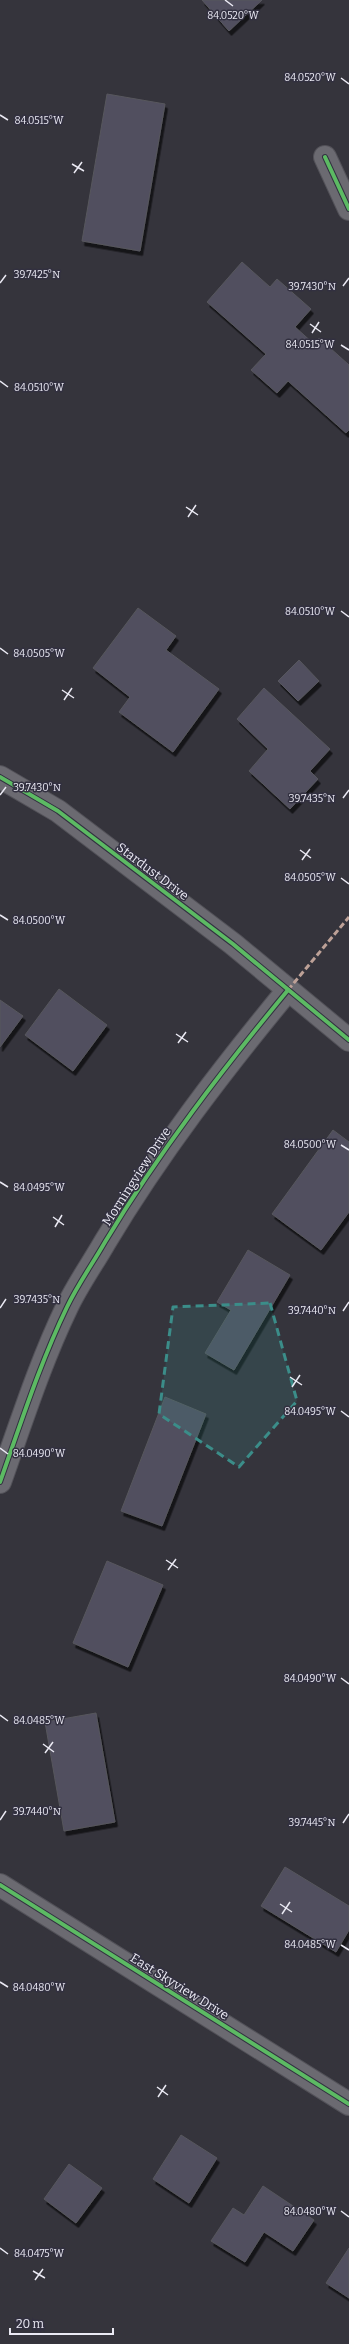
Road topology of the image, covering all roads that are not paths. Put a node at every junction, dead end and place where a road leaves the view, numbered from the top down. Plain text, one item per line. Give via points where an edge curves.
1 (325, 157) dead end
2 (349, 209) edge
3 (0, 776) edge
4 (288, 990) junction
5 (349, 1040) edge
6 (0, 1482) edge
7 (0, 1885) edge
8 (349, 2104) edge

1 - 2 street
3 - 4 street, Stardust Drive via 58,811 233,944
4 - 5 street, Stardust Drive
4 - 6 street, Morningview Drive via 231,1059 175,1134 123,1212 68,1304 46,1351
7 - 8 street, East Skyview Drive

